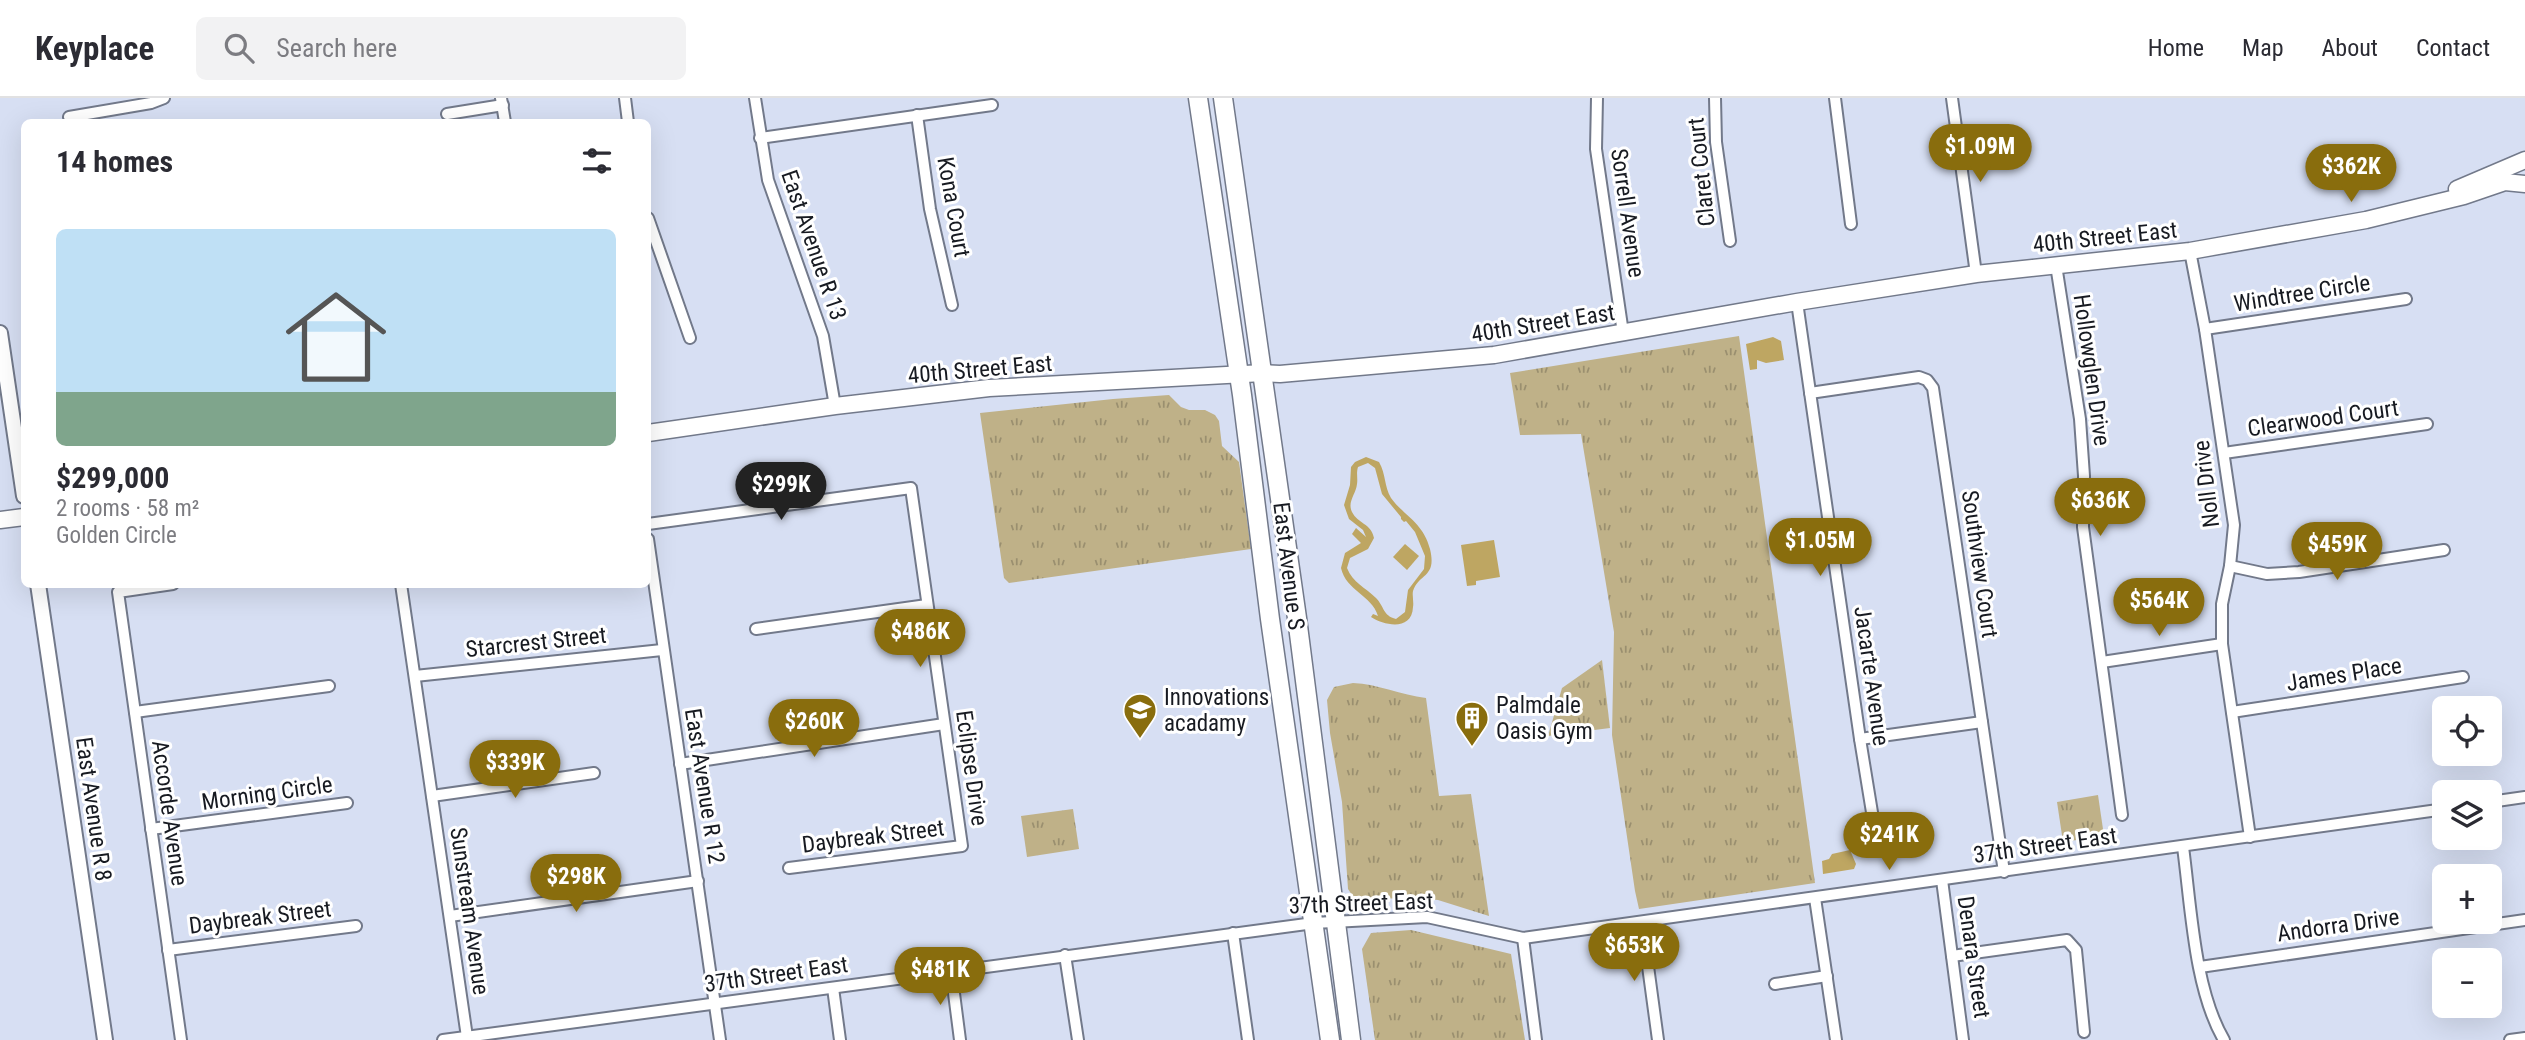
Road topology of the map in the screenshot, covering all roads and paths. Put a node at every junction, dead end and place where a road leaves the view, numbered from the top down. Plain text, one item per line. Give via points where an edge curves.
1 (164, 98) edge
2 (625, 98) edge
3 (755, 98) edge
4 (1198, 98) edge
5 (1223, 98) edge
6 (1597, 98) edge
7 (1715, 98) edge
8 (1835, 98) edge
9 (1952, 98) edge
10 (150, 101) edge
11 (502, 102) edge
12 (992, 105) dead end
13 (447, 114) dead end
14 (917, 115) junction
15 (69, 117) dead end
16 (628, 119) edge
17 (760, 138) junction
18 (2525, 160) edge
19 (2525, 184) edge
20 (2439, 201) junction
21 (1851, 224) dead end
22 (651, 227) edge
23 (1730, 241) dead end
24 (2189, 251) junction
25 (2056, 265) junction
26 (1976, 275) junction
27 (2406, 299) dead end
28 (1797, 302) junction
29 (952, 305) dead end
30 (2205, 329) junction
31 (0, 333) edge
32 (1623, 333) junction
33 (690, 338) dead end
34 (1263, 373) junction
35 (1238, 374) junction
36 (1810, 393) junction
37 (835, 406) junction
38 (2427, 424) dead end
39 (20, 432) edge
40 (651, 433) edge
41 (2224, 453) junction
42 (21, 517) edge
43 (0, 520) edge
44 (651, 524) edge
45 (2444, 550) dead end
46 (651, 563) edge
47 (2231, 566) junction
48 (39, 588) edge
49 (146, 588) edge
50 (402, 588) edge
51 (927, 605) junction
52 (756, 629) dead end
53 (2221, 644) junction
54 (662, 650) junction
55 (2102, 662) junction
56 (415, 676) junction
57 (2463, 677) dead end
58 (329, 686) dead end
59 (135, 712) junction
60 (2232, 712) junction
61 (1982, 722) junction
62 (944, 724) junction
63 (1860, 740) junction
64 (680, 764) junction
65 (594, 773) dead end
66 (432, 796) junction
67 (2525, 797) edge
68 (2502, 800) edge
69 (347, 803) dead end
70 (2432, 811) edge
71 (2122, 815) dead end
72 (151, 829) junction
73 (2250, 837) junction
74 (962, 846) joint
75 (2183, 847) junction
76 (1878, 849) dead end
77 (789, 868) dead end
78 (2004, 872) junction
79 (1942, 880) junction
80 (698, 881) junction
81 (1815, 898) junction
82 (450, 916) junction
83 (2525, 920) edge
84 (1336, 921) junction
85 (1642, 922) junction
86 (1314, 923) junction
87 (356, 926) dead end
88 (1233, 933) junction
89 (1523, 938) junction
90 (168, 950) junction
91 (1065, 956) junction
92 (1952, 956) junction
93 (2200, 967) junction
94 (951, 970) junction
95 (1827, 976) junction
96 (1775, 984) dead end
97 (833, 988) junction
98 (715, 1004) junction
99 (2084, 1032) dead end
100 (467, 1037) junction
101 (2525, 1038) edge
102 (105, 1040) edge
103 (181, 1040) edge
104 (443, 1040) edge
105 (720, 1040) edge
106 (840, 1040) edge
107 (960, 1040) edge
108 (1078, 1040) edge
109 (1248, 1040) edge
110 (1330, 1040) edge
111 (1351, 1040) edge
112 (1536, 1040) edge
113 (1658, 1040) edge
114 (1836, 1040) edge
115 (1963, 1040) edge
116 (2224, 1040) edge
117 (2510, 1040) edge

1 - 10 street
2 - 16 street
3 - 17 street, East Avenue R 13
4 - 35 main road, East Avenue S
5 - 34 main road, East Avenue S
6 - 32 street, Sorrell Avenue via 1596,149
7 - 23 street, Claret Court via 1716,142
8 - 21 street
9 - 26 street
10 - 15 street
11 - 13 street
12 - 14 street
14 - 17 street
14 - 29 street, Kona Court via 930,209
17 - 37 street, East Avenue R 13 via 768,180 823,336
18 - 20 main road, 40th Street East via 2481,177
19 - 20 main road, 40th Street East via 2505,182
20 - 24 main road, 40th Street East via 2366,220
22 - 33 street
24 - 25 main road, 40th Street East
24 - 30 street, Noll Drive
25 - 26 main road, 40th Street East
25 - 55 street, Hollowglen Drive via 2080,419 2083,527
26 - 28 main road, 40th Street East
27 - 30 street, Windtree Circle
28 - 32 main road, 40th Street East
28 - 36 street, Jacarte Avenue
30 - 41 street, Noll Drive
31 - 39 street
32 - 34 main road, 40th Street East via 1457,359
34 - 35 main road, 40th Street East
34 - 84 main road, East Avenue S
35 - 37 main road, 40th Street East via 989,388
35 - 86 main road, East Avenue S
36 - 61 street, Southview Court via 1919,377 1933,388
36 - 63 street, Jacarte Avenue
37 - 40 main road, 40th Street East
38 - 41 street, Clearwood Court
41 - 47 street, Noll Drive via 2234,525
42 - 43 main road
44 - 51 street, Eclipse Drive via 911,488
45 - 47 street via 2299,572 2267,574
46 - 54 street, East Avenue R 12
47 - 53 street, Noll Drive via 2222,604
48 - 102 street, East Avenue R 8
49 - 59 street, Accorde Avenue via 118,592
50 - 56 street, Sunstream Avenue
51 - 52 street
51 - 62 street, Eclipse Drive
53 - 55 street
53 - 60 street, Noll Drive
54 - 56 street, Starcrest Street
54 - 64 street, East Avenue R 12
55 - 71 street, Hollowglen Drive
56 - 66 street, Sunstream Avenue
57 - 60 street, James Place
58 - 59 street
59 - 72 street, Accorde Avenue
60 - 73 street, Noll Drive
61 - 63 street
61 - 78 street, Southview Court
62 - 64 street
62 - 74 street, Eclipse Drive
63 - 76 street, Jacarte Avenue
64 - 80 street, East Avenue R 12
65 - 66 street
66 - 82 street, Sunstream Avenue
67 - 68 street
69 - 72 street, Morning Circle
70 - 73 street, 37th Street East
72 - 90 street, Accorde Avenue
73 - 75 street, 37th Street East
74 - 77 street, Daybreak Street
75 - 78 street, 37th Street East
75 - 93 street
78 - 79 street, 37th Street East
79 - 81 street, 37th Street East
79 - 92 street, Denara Street
80 - 82 street
80 - 98 street, East Avenue R 12
81 - 85 street, 37th Street East
81 - 95 street
82 - 100 street, Sunstream Avenue
83 - 93 street, Andorra Drive
84 - 86 street, 37th Street East
84 - 89 street, 37th Street East via 1427,917
84 - 111 main road, East Avenue S
85 - 89 street, 37th Street East
85 - 113 street
86 - 88 street, 37th Street East
86 - 110 main road, East Avenue S
87 - 90 street, Daybreak Street
88 - 91 street, 37th Street East
88 - 109 street
89 - 112 street
90 - 103 street, Accorde Avenue
91 - 94 street, 37th Street East
91 - 108 street
92 - 99 street via 2067,940 2076,950
92 - 115 street, Denara Street
93 - 116 street via 2204,992
94 - 97 street, 37th Street East
94 - 107 street
95 - 96 street
95 - 114 street
97 - 98 street, 37th Street East
97 - 106 street
98 - 100 street, 37th Street East
98 - 105 street, East Avenue R 12
100 - 104 street, 37th Street East
101 - 117 street

